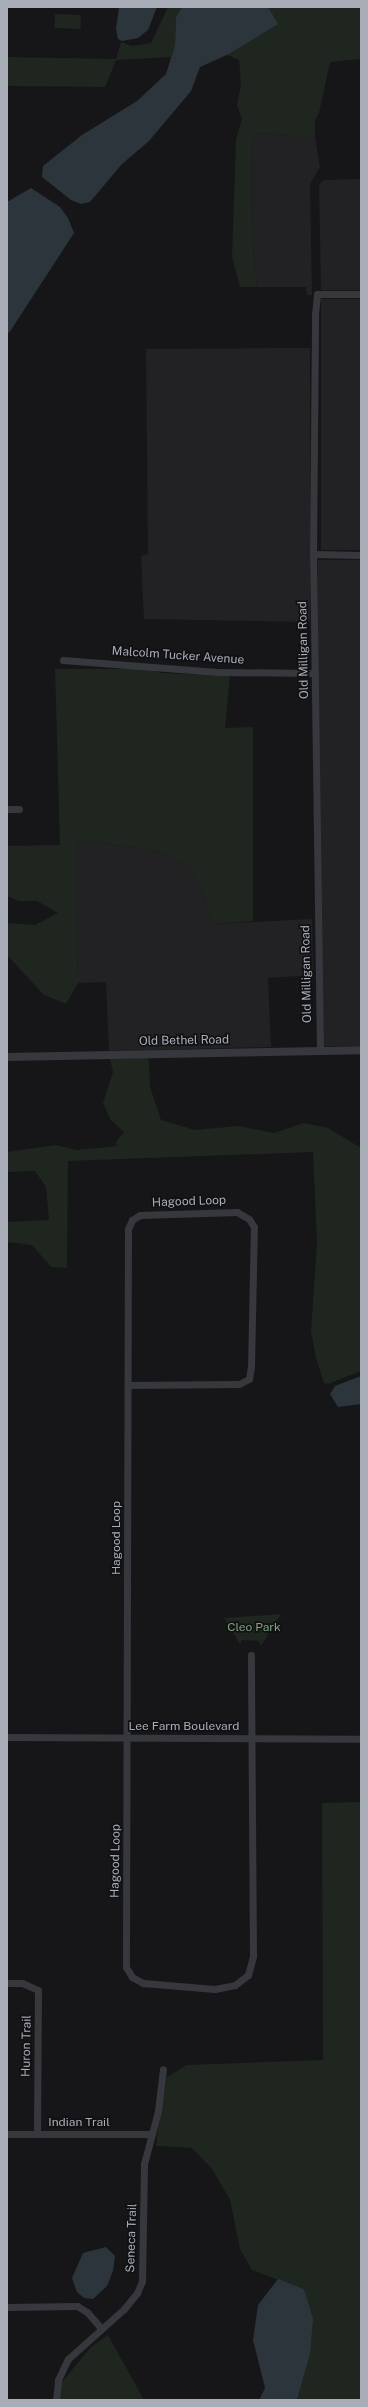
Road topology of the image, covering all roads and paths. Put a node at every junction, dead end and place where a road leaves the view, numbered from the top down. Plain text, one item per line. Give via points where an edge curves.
1 (361, 294) edge
2 (313, 554) junction
3 (361, 555) edge
4 (63, 660) dead end
5 (315, 673) junction
6 (7, 809) edge
7 (19, 809) dead end
8 (361, 1050) edge
9 (320, 1051) junction
10 (7, 1058) edge
11 (128, 1385) junction
12 (251, 1655) dead end
13 (7, 1738) edge
14 (129, 1738) junction
15 (253, 1738) junction
16 (361, 1739) edge
17 (7, 1983) edge
18 (163, 2069) dead end
19 (7, 2134) edge
20 (37, 2134) junction
21 (152, 2134) junction
22 (7, 2306) edge
23 (101, 2328) junction
24 (56, 2400) edge

1 - 2 street, Old Milligan Road via 317,294
2 - 3 street
2 - 5 street, Old Milligan Road
4 - 5 street, Malcolm Tucker Avenue via 218,672
5 - 9 street, Old Milligan Road
6 - 7 street
8 - 9 street, Old Bethel Road
9 - 10 street, Old Bethel Road
11 - 11 street, Hagood Loop via 128,1229 132,1220 140,1215 237,1212 249,1219 254,1227 249,1379 239,1384
11 - 14 street, Hagood Loop
12 - 15 street, Hagood Loop
13 - 14 street, Lee Farm Boulevard
14 - 15 street, Lee Farm Boulevard
14 - 15 street, Hagood Loop via 126,1967 132,1977 143,1983 215,1989 235,1985 248,1975 253,1956
15 - 16 street, Lee Farm Boulevard
17 - 20 street, Huron Trail via 22,1983 38,1990
18 - 21 street, Seneca Trail via 158,2111
19 - 20 street, Indian Trail
20 - 21 street, Indian Trail
21 - 23 street, Seneca Trail via 144,2164 142,2281 133,2300
22 - 23 street via 77,2306 88,2312
23 - 24 street, Seneca Trail via 68,2359 58,2380

